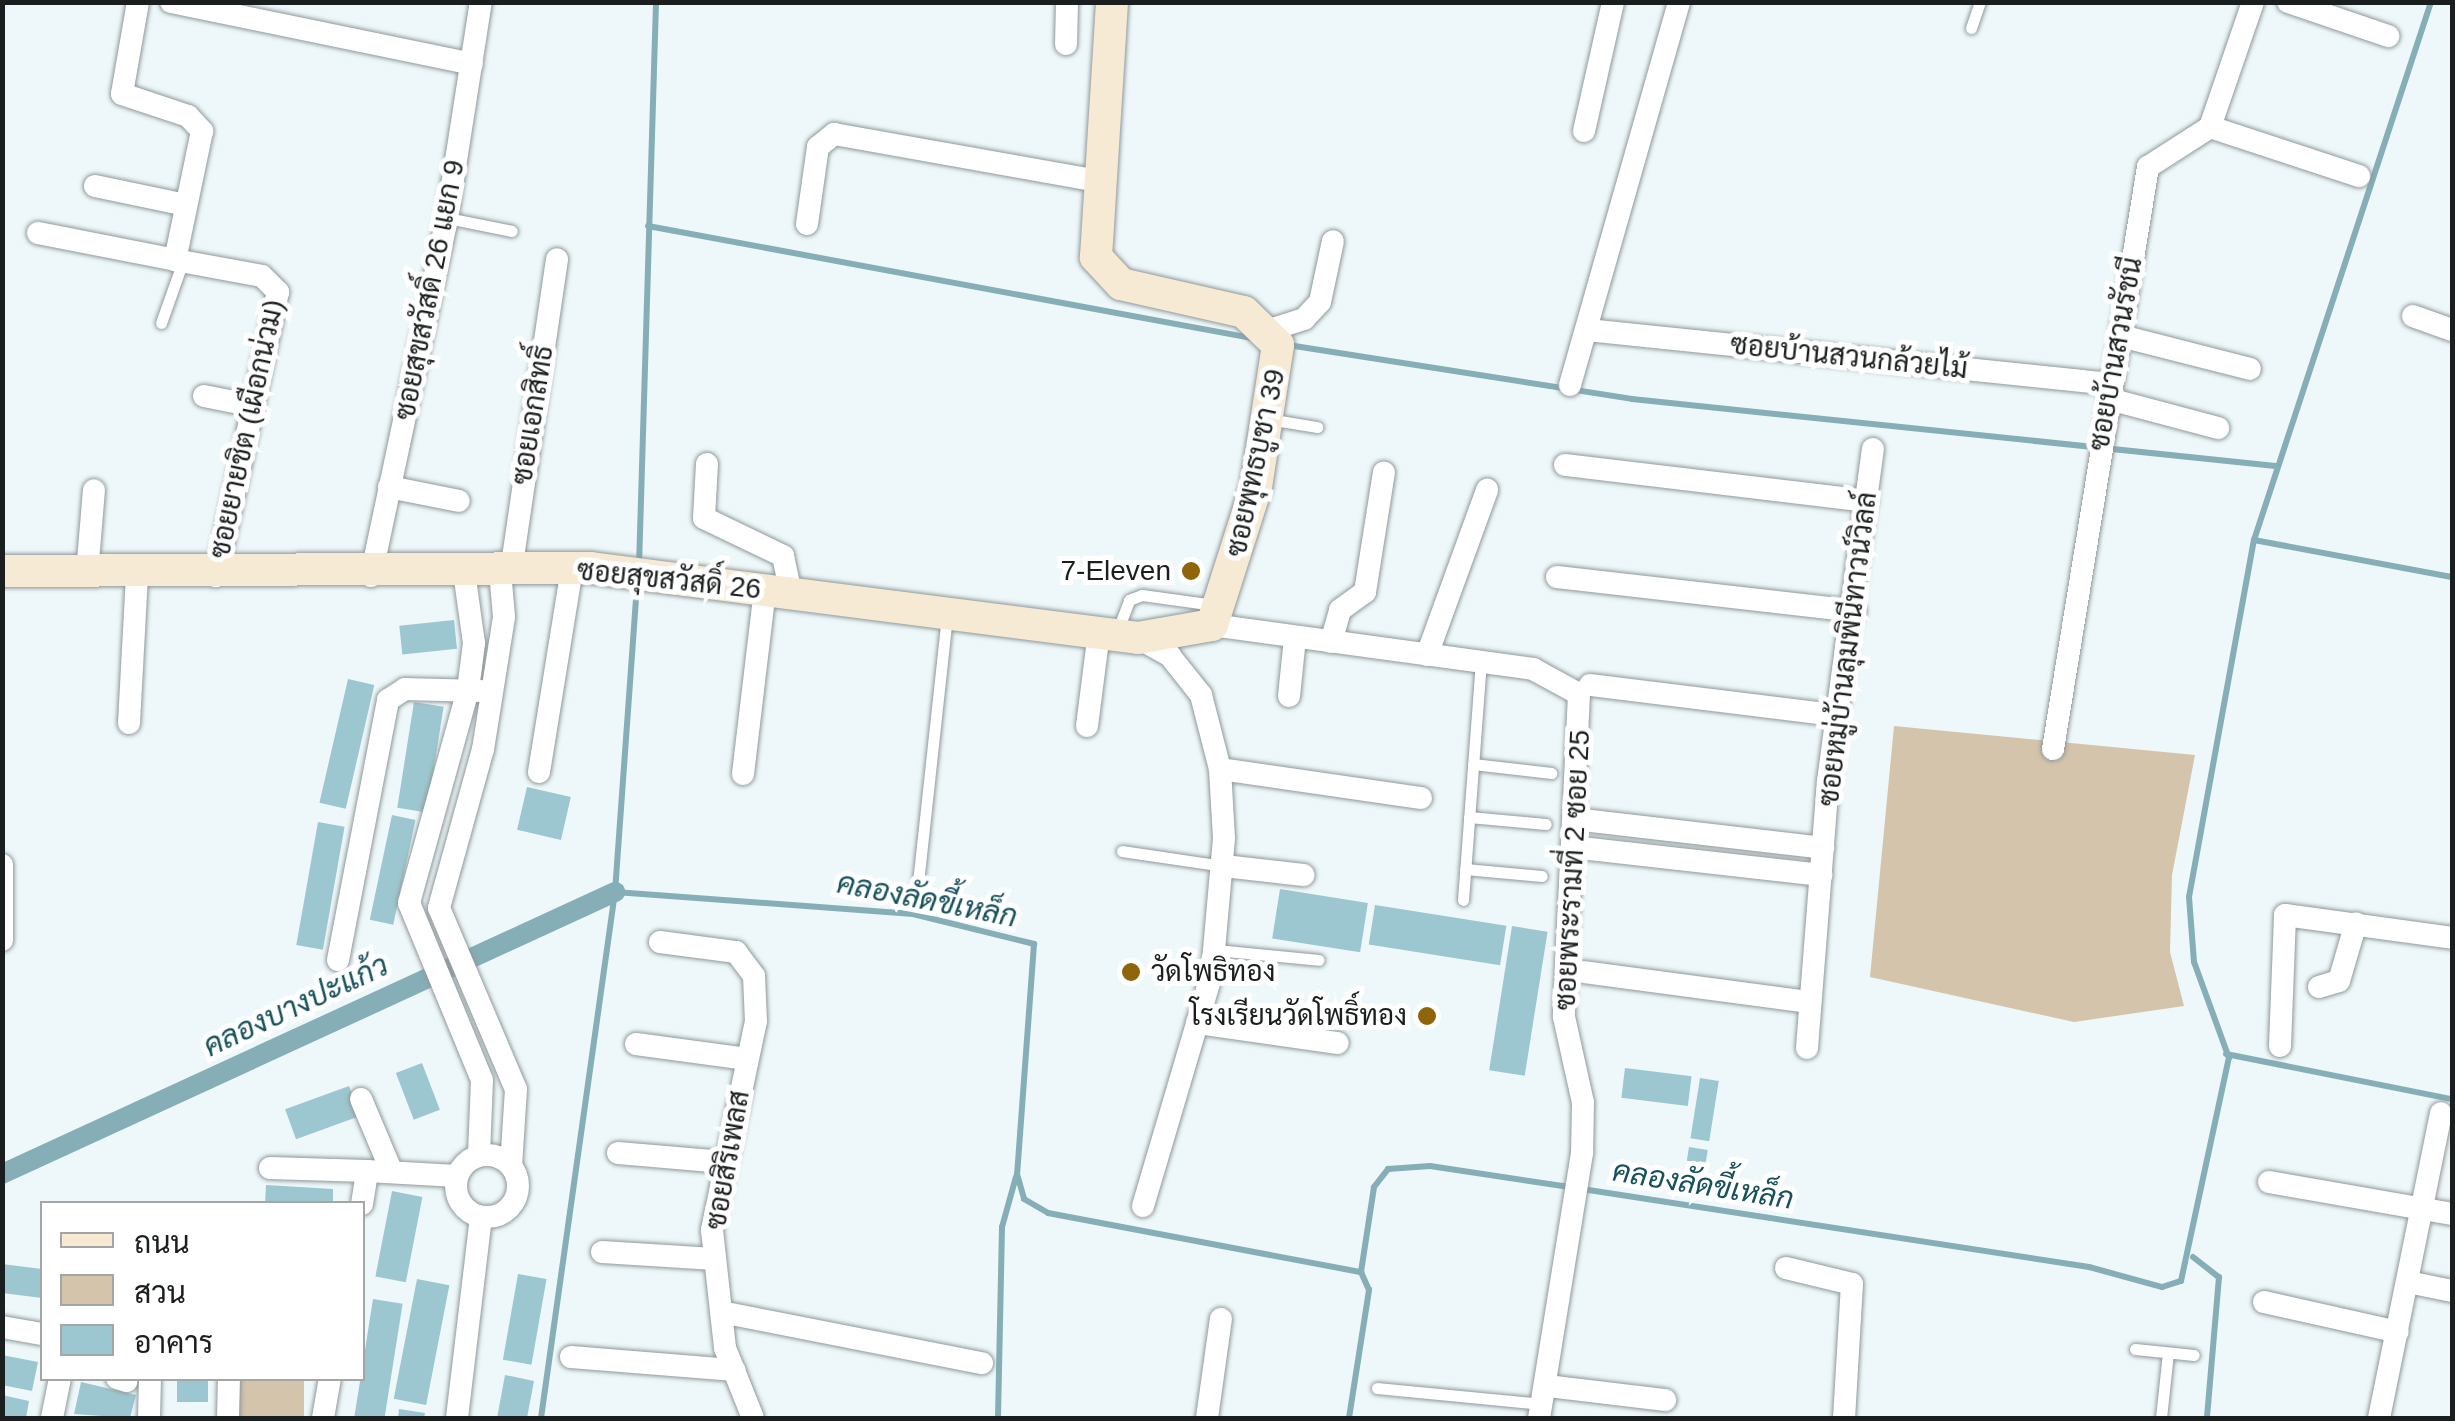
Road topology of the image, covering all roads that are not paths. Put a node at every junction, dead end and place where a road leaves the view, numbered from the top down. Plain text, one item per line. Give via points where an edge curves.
1 (138, 2) edge
2 (171, 2) edge
3 (481, 2) edge
4 (1067, 2) edge
5 (1112, 2) edge
6 (1613, 2) edge
7 (1679, 2) edge
8 (1980, 2) edge
9 (2253, 2) edge
10 (2288, 2) edge
11 (1971, 28) dead end
12 (2388, 36) dead end
13 (1066, 44) dead end
14 (472, 64) junction
15 (2210, 127) junction
16 (1584, 131) dead end
17 (2359, 176) dead end
18 (1098, 180) junction
19 (95, 186) dead end
20 (186, 205) junction
21 (447, 218) junction
22 (806, 224) dead end
23 (512, 231) dead end
24 (38, 233) dead end
25 (1333, 241) dead end
26 (558, 259) dead end
27 (180, 260) junction
28 (2413, 316) dead end
29 (160, 323) dead end
30 (1270, 330) junction
31 (1588, 330) junction
32 (2452, 330) edge
33 (2121, 336) junction
34 (2250, 369) dead end
35 (1570, 385) dead end
36 (2110, 391) junction
37 (204, 396) dead end
38 (254, 406) junction
39 (1268, 419) junction
40 (1317, 427) dead end
41 (2218, 428) dead end
42 (1874, 449) dead end
43 (706, 464) dead end
44 (1565, 465) dead end
45 (1384, 472) dead end
46 (389, 487) junction
47 (94, 490) dead end
48 (1487, 490) dead end
49 (459, 500) dead end
50 (1867, 501) junction
51 (581, 568) junction
52 (2, 571) edge
53 (506, 571) junction
54 (464, 572) junction
55 (86, 573) junction
56 (138, 575) junction
57 (216, 576) junction
58 (371, 576) junction
59 (1557, 577) dead end
60 (778, 591) junction
61 (1856, 611) junction
62 (948, 613) junction
63 (1217, 616) junction
64 (1118, 636) junction
65 (1295, 638) junction
66 (1331, 642) junction
67 (1427, 655) junction
68 (1481, 662) junction
69 (1590, 685) dead end
70 (468, 690) junction
71 (493, 693) junction
72 (1289, 696) dead end
73 (1836, 714) junction
74 (129, 722) dead end
75 (1087, 726) dead end
76 (2053, 749) dead end
77 (1473, 764) junction
78 (1220, 769) junction
79 (538, 772) dead end
80 (1551, 773) dead end
81 (743, 774) dead end
82 (1421, 798) dead end
83 (1469, 816) junction
84 (1574, 819) junction
85 (1546, 824) dead end
86 (1691, 832) junction
87 (1572, 847) junction
88 (1824, 848) junction
89 (1122, 851) dead end
90 (1688, 860) junction
91 (2, 865) edge
92 (1224, 866) junction
93 (1465, 868) junction
94 (1302, 875) dead end
95 (1822, 875) junction
96 (1542, 876) dead end
97 (917, 892) dead end
98 (1464, 900) dead end
99 (2356, 924) junction
100 (2452, 938) edge
101 (2, 940) edge
102 (660, 942) dead end
103 (1216, 950) junction
104 (338, 960) dead end
105 (1319, 960) dead end
106 (1584, 972) dead end
107 (2319, 987) dead end
108 (1810, 1002) junction
109 (1197, 1023) junction
110 (1338, 1043) dead end
111 (636, 1044) dead end
112 (2280, 1046) dead end
113 (1807, 1048) dead end
114 (747, 1059) junction
115 (361, 1098) dead end
116 (2441, 1112) dead end
117 (618, 1153) dead end
118 (479, 1156) junction
119 (724, 1162) junction
120 (511, 1166) junction
121 (270, 1168) dead end
122 (379, 1171) junction
123 (458, 1176) junction
124 (2269, 1182) dead end
125 (364, 1201) edge
126 (1143, 1206) dead end
127 (2422, 1208) junction
128 (2452, 1214) edge
129 (481, 1216) junction
130 (602, 1252) dead end
131 (715, 1259) junction
132 (1786, 1268) dead end
133 (2408, 1282) junction
134 (2452, 1291) edge
135 (2264, 1302) dead end
136 (721, 1312) junction
137 (1220, 1319) dead end
138 (2, 1327) edge
139 (2398, 1332) junction
140 (40, 1334) edge
141 (2136, 1349) dead end
142 (2168, 1353) junction
143 (2194, 1355) dead end
144 (571, 1356) dead end
145 (982, 1364) dead end
146 (734, 1370) junction
147 (59, 1381) edge
148 (132, 1381) edge
149 (229, 1381) edge
150 (329, 1381) edge
151 (1377, 1388) dead end
152 (1616, 1394) junction
153 (1664, 1400) dead end
154 (1542, 1403) edge
155 (52, 1418) edge
156 (148, 1418) edge
157 (228, 1418) edge
158 (322, 1418) edge
159 (457, 1418) edge
160 (753, 1418) edge
161 (1207, 1418) edge
162 (1613, 1418) edge
163 (1844, 1418) edge
164 (2161, 1418) edge
165 (2379, 1418) edge

1 - 20 street via 122,94 200,124
2 - 14 street
3 - 14 street, ซอยสุขสวัสดิ์ 26 แยก 9
4 - 13 street
5 - 18 street, ซอยพุทธบูชา 39
6 - 16 street
7 - 31 street
8 - 11 lane
9 - 15 street
10 - 12 street
14 - 21 street, ซอยสุขสวัสดิ์ 26 แยก 9
15 - 17 street
15 - 33 street, ซอยบ้านสวนรัชนี via 2148,167
18 - 22 street via 834,134 818,147
18 - 30 street, ซอยพุทธบูชา 39 via 1094,238 1106,274 1244,312
19 - 20 street
20 - 27 street
21 - 23 lane
21 - 46 street, ซอยสุขสวัสดิ์ 26 แยก 9
24 - 27 street
25 - 30 street via 1320,302
26 - 53 street, ซอยเอกสิทธิ์
27 - 29 lane
27 - 38 street, ซอยยายชิต (เผือกน่วม) via 277,285
28 - 32 street
30 - 39 street, ซอยพุทธบูชา 39 via 1279,358
31 - 35 street
31 - 36 street, ซอยบ้านสวนกล้วยไม้
33 - 34 street
33 - 36 street, ซอยบ้านสวนรัชนี
36 - 41 street, ซอยบ้านสวนกล้วยไม้
36 - 76 street, ซอยบ้านสวนรัชนี
37 - 38 street
38 - 57 street, ซอยยายชิต (เผือกน่วม)
39 - 40 lane
39 - 63 street, ซอยพุทธบูชา 39
42 - 50 street, ซอยหมู่บ้านลุมพินีทาวน์วิลล์
43 - 60 street via 704,518 783,556
44 - 50 street
45 - 66 street via 1366,592 1340,610
46 - 49 street
46 - 58 street, ซอยสุขสวัสดิ์ 26 แยก 9
47 - 55 street
48 - 67 street
50 - 61 street, ซอยหมู่บ้านลุมพินีทาวน์วิลล์
51 - 53 street, ซอยสุขสวัสดิ์ 26
51 - 60 street, ซอยสุขสวัสดิ์ 26
51 - 79 street
52 - 55 street, ซอยสุขสวัสดิ์ 26
53 - 54 street, ซอยสุขสวัสดิ์ 26
53 - 71 street, ซอยเอกสิทธิ์
54 - 58 street, ซอยสุขสวัสดิ์ 26
54 - 70 street via 474,643
55 - 56 street, ซอยสุขสวัสดิ์ 26
56 - 57 street, ซอยสุขสวัสดิ์ 26
56 - 74 street
57 - 58 street, ซอยสุขสวัสดิ์ 26
59 - 61 street
60 - 62 street, ซอยสุขสวัสดิ์ 26
60 - 81 street
61 - 73 street, ซอยหมู่บ้านลุมพินีทาวน์วิลล์
62 - 64 street, ซอยสุขสวัสดิ์ 26
62 - 97 lane
63 - 64 street, ซอยสุขสวัสดิ์ 26
63 - 65 street, ซอยพระรามที่ 2 ซอย 25
64 - 75 street
64 - 78 street via 1170,656 1201,695
65 - 66 street, ซอยพระรามที่ 2 ซอย 25
65 - 72 street
66 - 67 street, ซอยพระรามที่ 2 ซอย 25
67 - 68 street, ซอยพระรามที่ 2 ซอย 25
68 - 77 lane
68 - 84 street, ซอยพระรามที่ 2 ซอย 25 via 1547,672 1579,694
69 - 73 street
70 - 71 street
70 - 104 street via 405,689 388,700
70 - 118 street via 444,802 410,888 413,928 488,1107
71 - 120 street, ซอยเอกสิทธิ์ via 441,921 516,1089
73 - 88 street, ซอยหมู่บ้านลุมพินีทาวน์วิลล์
77 - 80 lane
77 - 83 lane
78 - 82 street
78 - 92 street
83 - 85 lane
83 - 93 lane
84 - 86 street
84 - 87 street, ซอยพระรามที่ 2 ซอย 25
86 - 88 street
86 - 90 street
87 - 90 street
87 - 154 street, ซอยพระรามที่ 2 ซอย 25 via 1564,1017 1583,1103 1582,1152
88 - 95 street, ซอยหมู่บ้านลุมพินีทาวน์วิลล์
89 - 92 lane
90 - 95 street
91 - 101 street
92 - 94 street
92 - 103 street
93 - 96 lane
93 - 98 lane
95 - 108 street, ซอยหมู่บ้านลุมพินีทาวน์วิลล์
99 - 100 street
99 - 107 street via 2340,981
99 - 112 street via 2282,919
102 - 114 street, ซอยสิริเพลส via 746,959 756,1021
103 - 105 lane
103 - 109 street
106 - 108 street
108 - 113 street, ซอยหมู่บ้านลุมพินีทาวน์วิลล์
109 - 110 street
109 - 126 street
111 - 114 street
114 - 119 street, ซอยสิริเพลส
115 - 122 street
116 - 127 street
117 - 119 street
118 - 120 street
118 - 123 street
119 - 131 street, ซอยสิริเพลส
120 - 129 street via 514,1202
121 - 122 street
122 - 123 street
122 - 125 street
123 - 129 street via 458,1197
124 - 127 street
127 - 128 street
127 - 133 street
129 - 159 street
130 - 131 street
131 - 136 street, ซอยสิริเพลส
132 - 163 street via 1852,1284
133 - 134 street
133 - 139 street
135 - 139 street
136 - 145 street
136 - 146 street, ซอยสิริเพลส
137 - 161 street
138 - 140 street
139 - 165 street
141 - 142 lane
142 - 143 lane
142 - 164 lane
144 - 146 street
146 - 160 street, ซอยสิริเพลส
147 - 155 street
148 - 156 street
149 - 157 street
150 - 158 street
151 - 154 lane
152 - 153 street
152 - 154 street
152 - 162 street

